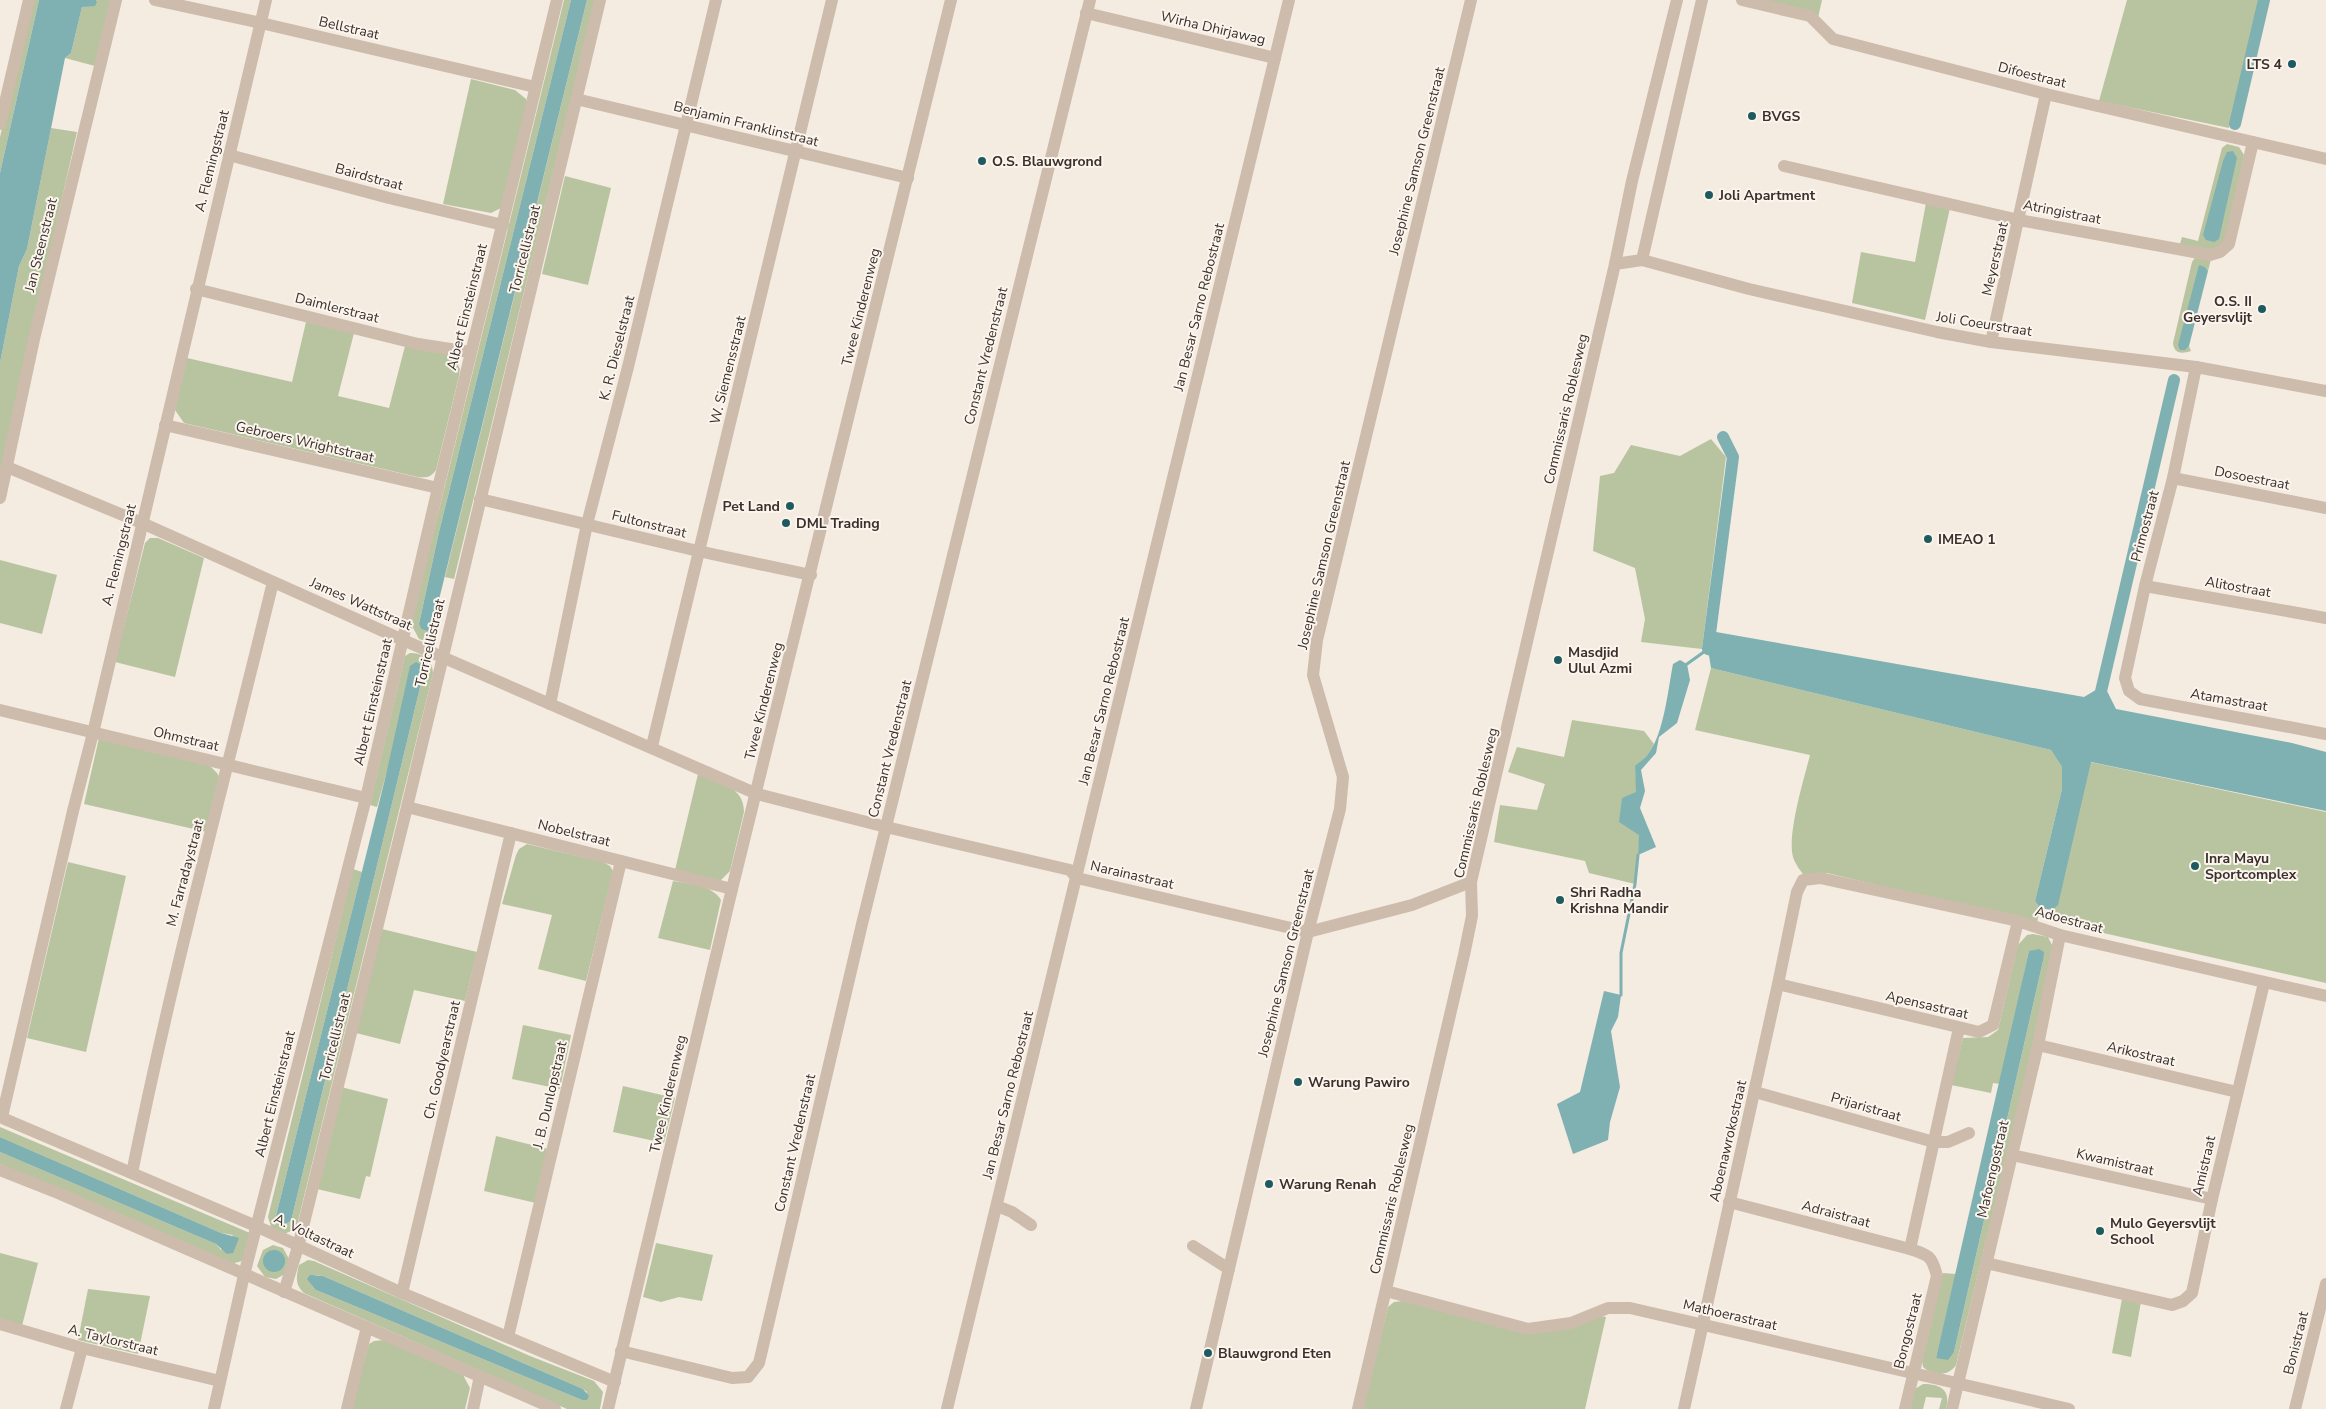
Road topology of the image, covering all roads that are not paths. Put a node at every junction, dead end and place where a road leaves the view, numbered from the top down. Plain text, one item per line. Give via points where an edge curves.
1 (29, 0) edge
2 (116, 0) edge
3 (155, 0) edge
4 (266, 0) edge
5 (557, 0) edge
6 (600, 0) edge
7 (716, 0) edge
8 (832, 0) edge
9 (952, 0) edge
10 (1090, 0) edge
11 (1290, 0) edge
12 (1471, 0) edge
13 (1676, 0) edge
14 (1702, 0) edge
15 (1742, 0) edge
16 (1086, 13) junction
17 (261, 23) junction
18 (1275, 58) junction
19 (535, 87) junction
20 (2046, 94) junction
21 (576, 99) junction
22 (0, 124) edge
23 (687, 124) junction
24 (2253, 142) junction
25 (797, 152) junction
26 (229, 155) junction
27 (2326, 159) edge
28 (1784, 166) dead end
29 (908, 178) junction
30 (2020, 220) junction
31 (503, 225) junction
32 (1642, 260) junction
33 (1615, 264) junction
34 (196, 289) junction
35 (1991, 342) junction
36 (470, 352) junction
37 (2196, 367) junction
38 (2326, 391) edge
39 (165, 425) junction
40 (7, 467) junction
41 (2173, 478) junction
42 (438, 488) junction
43 (0, 498) edge
44 (480, 499) junction
45 (2326, 508) edge
46 (142, 522) junction
47 (587, 524) junction
48 (698, 551) junction
49 (811, 575) junction
50 (273, 582) junction
51 (2145, 586) junction
52 (2326, 618) edge
53 (403, 640) junction
54 (442, 656) junction
55 (2130, 691) joint
56 (550, 704) junction
57 (0, 710) edge
58 (93, 733) junction
59 (2326, 734) edge
60 (652, 746) junction
61 (228, 764) junction
62 (757, 794) junction
63 (366, 798) junction
64 (407, 807) junction
65 (886, 827) junction
66 (511, 833) junction
67 (621, 861) junction
68 (1077, 878) junction
69 (1803, 880) joint
70 (1471, 882) junction
71 (732, 889) junction
72 (2018, 921) junction
73 (1308, 932) junction
74 (2060, 935) junction
75 (2264, 983) junction
76 (1778, 984) junction
77 (2326, 996) edge
78 (1959, 1028) junction
79 (2038, 1045) junction
80 (1755, 1092) junction
81 (2237, 1092) junction
82 (1, 1117) edge
83 (1969, 1133) dead end
84 (1934, 1142) junction
85 (2012, 1155) junction
86 (0, 1170) edge
87 (132, 1173) junction
88 (2212, 1199) junction
89 (1729, 1202) junction
90 (996, 1206) junction
91 (1031, 1225) dead end
92 (258, 1227) junction
93 (1193, 1246) dead end
94 (298, 1247) junction
95 (1910, 1249) junction
96 (1933, 1261) joint
97 (1986, 1264) junction
98 (1229, 1269) junction
99 (244, 1275) junction
100 (2326, 1284) edge
101 (1386, 1291) junction
102 (284, 1292) junction
103 (402, 1293) junction
104 (2323, 1310) edge
105 (0, 1324) edge
106 (1704, 1324) junction
107 (367, 1327) junction
108 (508, 1337) junction
109 (82, 1348) junction
110 (622, 1352) junction
111 (1913, 1372) junction
112 (480, 1376) junction
113 (220, 1381) junction
114 (615, 1382) junction
115 (1958, 1383) junction
116 (66, 1409) edge
117 (214, 1409) edge
118 (347, 1409) edge
119 (472, 1409) edge
120 (555, 1409) edge
121 (608, 1409) edge
122 (947, 1409) edge
123 (1196, 1409) edge
124 (1358, 1409) edge
125 (1684, 1409) edge
126 (1906, 1409) edge
127 (1952, 1409) edge
128 (2069, 1409) edge
129 (2295, 1409) edge

1 - 22 street
2 - 40 street, Jan Steenstraat via 34,339
3 - 17 street, Bellstraat
4 - 17 street, A. Flemingstraat
5 - 19 street, Albert Einsteinstraat
6 - 21 street, Torricellistraat
7 - 23 street, K. R. Dieselstraat
8 - 25 street, W. Siemensstraat
9 - 29 street, Twee Kinderenweg
10 - 16 street, Constant Vredenstraat
11 - 18 street, Jan Besar Sarno Rebostraat
12 - 73 street, Josephine Samson Greenstraat via 1317,640 1314,675 1343,777 1340,809
13 - 33 street, Commissaris Roblesweg
14 - 32 street
15 - 20 street, Difoestraat via 1810,16 1833,39
16 - 18 street, Wirha Dhirjawag
16 - 65 street, Constant Vredenstraat
17 - 19 street, Bellstraat
17 - 26 street, A. Flemingstraat
18 - 68 street, Jan Besar Sarno Rebostraat
19 - 31 street, Albert Einsteinstraat
20 - 24 street, Difoestraat
20 - 30 street, Meyerstraat
21 - 23 street, Benjamin Franklinstraat
21 - 44 street, Torricellistraat
23 - 25 street, Benjamin Franklinstraat
23 - 47 street, K. R. Dieselstraat
24 - 27 street, Difoestraat
24 - 30 street, Atringistraat via 2230,244 2220,252 2210,254
25 - 29 street, Benjamin Franklinstraat
25 - 48 street, W. Siemensstraat
26 - 31 street, Bairdstraat
26 - 34 street, A. Flemingstraat
28 - 30 street, Atringistraat
29 - 49 street, Twee Kinderenweg
30 - 35 street, Meyerstraat
31 - 36 street, Albert Einsteinstraat
32 - 33 street
32 - 35 street, Joli Coeurstraat via 1821,307
33 - 70 street, Commissaris Roblesweg
34 - 36 street, Daimlerstraat via 418,344
34 - 39 street, A. Flemingstraat
35 - 37 street, Joli Coeurstraat
36 - 42 street, Albert Einsteinstraat
37 - 38 street, Joli Coeurstraat
37 - 41 street, Primostraat
39 - 42 street, Gebroers Wrightstraat
39 - 46 street, A. Flemingstraat
40 - 43 street, Jan Steenstraat
40 - 46 street, James Wattstraat
41 - 45 street, Dosoestraat
41 - 51 street, Primostraat
42 - 53 street, Albert Einsteinstraat
44 - 47 street, Fultonstraat
44 - 54 street, Torricellistraat
46 - 50 street, James Wattstraat
46 - 58 street, A. Flemingstraat
47 - 48 street, Fultonstraat
47 - 56 street, K. R. Dieselstraat
48 - 49 street, Fultonstraat
48 - 60 street, W. Siemensstraat
49 - 62 street, Twee Kinderenweg
50 - 53 street, James Wattstraat
50 - 61 street, M. Farradaystraat
51 - 52 street, Alitostraat
51 - 55 street, Primostraat via 2125,678
53 - 54 street, James Wattstraat
53 - 63 street, Albert Einsteinstraat
54 - 56 street, James Wattstraat
54 - 64 street, Torricellistraat
55 - 59 street, Atamastraat via 2140,699
56 - 60 street, James Wattstraat
57 - 58 street, Ohmstraat
58 - 61 street, Ohmstraat
58 - 82 street, A. Flemingstraat
60 - 62 street, James Wattstraat
61 - 63 street, Ohmstraat
61 - 87 street, M. Farradaystraat via 181,948
62 - 65 street, Narainastraat
62 - 71 street, Twee Kinderenweg
63 - 92 street, Albert Einsteinstraat
64 - 66 street, Nobelstraat
64 - 94 street, Torricellistraat
65 - 68 street, Narainastraat via 1070,870
65 - 110 street, Constant Vredenstraat via 758,1363 748,1377 732,1378
66 - 67 street, Nobelstraat
66 - 103 street, Ch. Goodyearstraat
67 - 71 street, Nobelstraat
67 - 108 street, J. B. Dunlopstraat
68 - 73 street, Narainastraat
68 - 90 street, Jan Besar Sarno Rebostraat
69 - 72 street, Adoestraat via 1820,878
69 - 76 street, Aboenawrokostraat via 1797,892
70 - 73 street, Narainastraat via 1412,905
70 - 101 street, Commissaris Roblesweg via 1472,916 1464,955
71 - 110 street, Twee Kinderenweg
72 - 74 street, Adoestraat
72 - 78 street, Apensastraat via 1993,1025 1979,1032
73 - 98 street, Josephine Samson Greenstraat
74 - 75 street, Adoestraat
74 - 79 street, Mafoengostraat
75 - 77 street, Adoestraat
75 - 81 street, Amistraat
76 - 78 street, Apensastraat
76 - 80 street, Aboenawrokostraat
78 - 84 street
79 - 81 street, Arikostraat
79 - 85 street, Mafoengostraat
80 - 84 street, Prijaristraat
80 - 89 street, Aboenawrokostraat
81 - 88 street, Amistraat
82 - 87 street, A. Voltastraat
83 - 84 street, Prijaristraat via 1948,1142
84 - 95 street
85 - 88 street, Kwamistraat
85 - 97 street, Mafoengostraat
86 - 99 street
87 - 92 street, A. Voltastraat
88 - 97 street, Amistraat via 2192,1293 2172,1306
89 - 95 street, Adraistraat
89 - 106 street, Aboenawrokostraat
90 - 91 street
90 - 122 street, Jan Besar Sarno Rebostraat
92 - 94 street, A. Voltastraat
92 - 99 street, Albert Einsteinstraat
93 - 98 street
94 - 102 street, Torricellistraat
94 - 103 street, A. Voltastraat
95 - 96 street, Adraistraat via 1926,1254
96 - 111 street, Bongostraat via 1937,1276
97 - 115 street, Mafoengostraat
98 - 123 street, Josephine Samson Greenstraat
99 - 102 street
99 - 113 street, Albert Einsteinstraat
100 - 104 street, Bonistraat
101 - 106 street, Mathoerastraat via 1528,1329 1571,1323 1608,1308 1630,1308
101 - 124 street, Commissaris Roblesweg
102 - 107 street
103 - 108 street, A. Voltastraat
104 - 129 street, Bonistraat
105 - 109 street, A. Taylorstraat
106 - 111 street, Mathoerastraat
106 - 125 street, Aboenawrokostraat
107 - 112 street
107 - 118 street
108 - 114 street, A. Voltastraat
109 - 113 street, A. Taylorstraat
109 - 116 street
110 - 114 street, Twee Kinderenweg
111 - 115 street, Mathoerastraat
111 - 126 street, Bongostraat
112 - 119 street
112 - 120 street
113 - 117 street, Albert Einsteinstraat
114 - 121 street, Twee Kinderenweg
115 - 127 street, Mafoengostraat
115 - 128 street, Mathoerastraat

